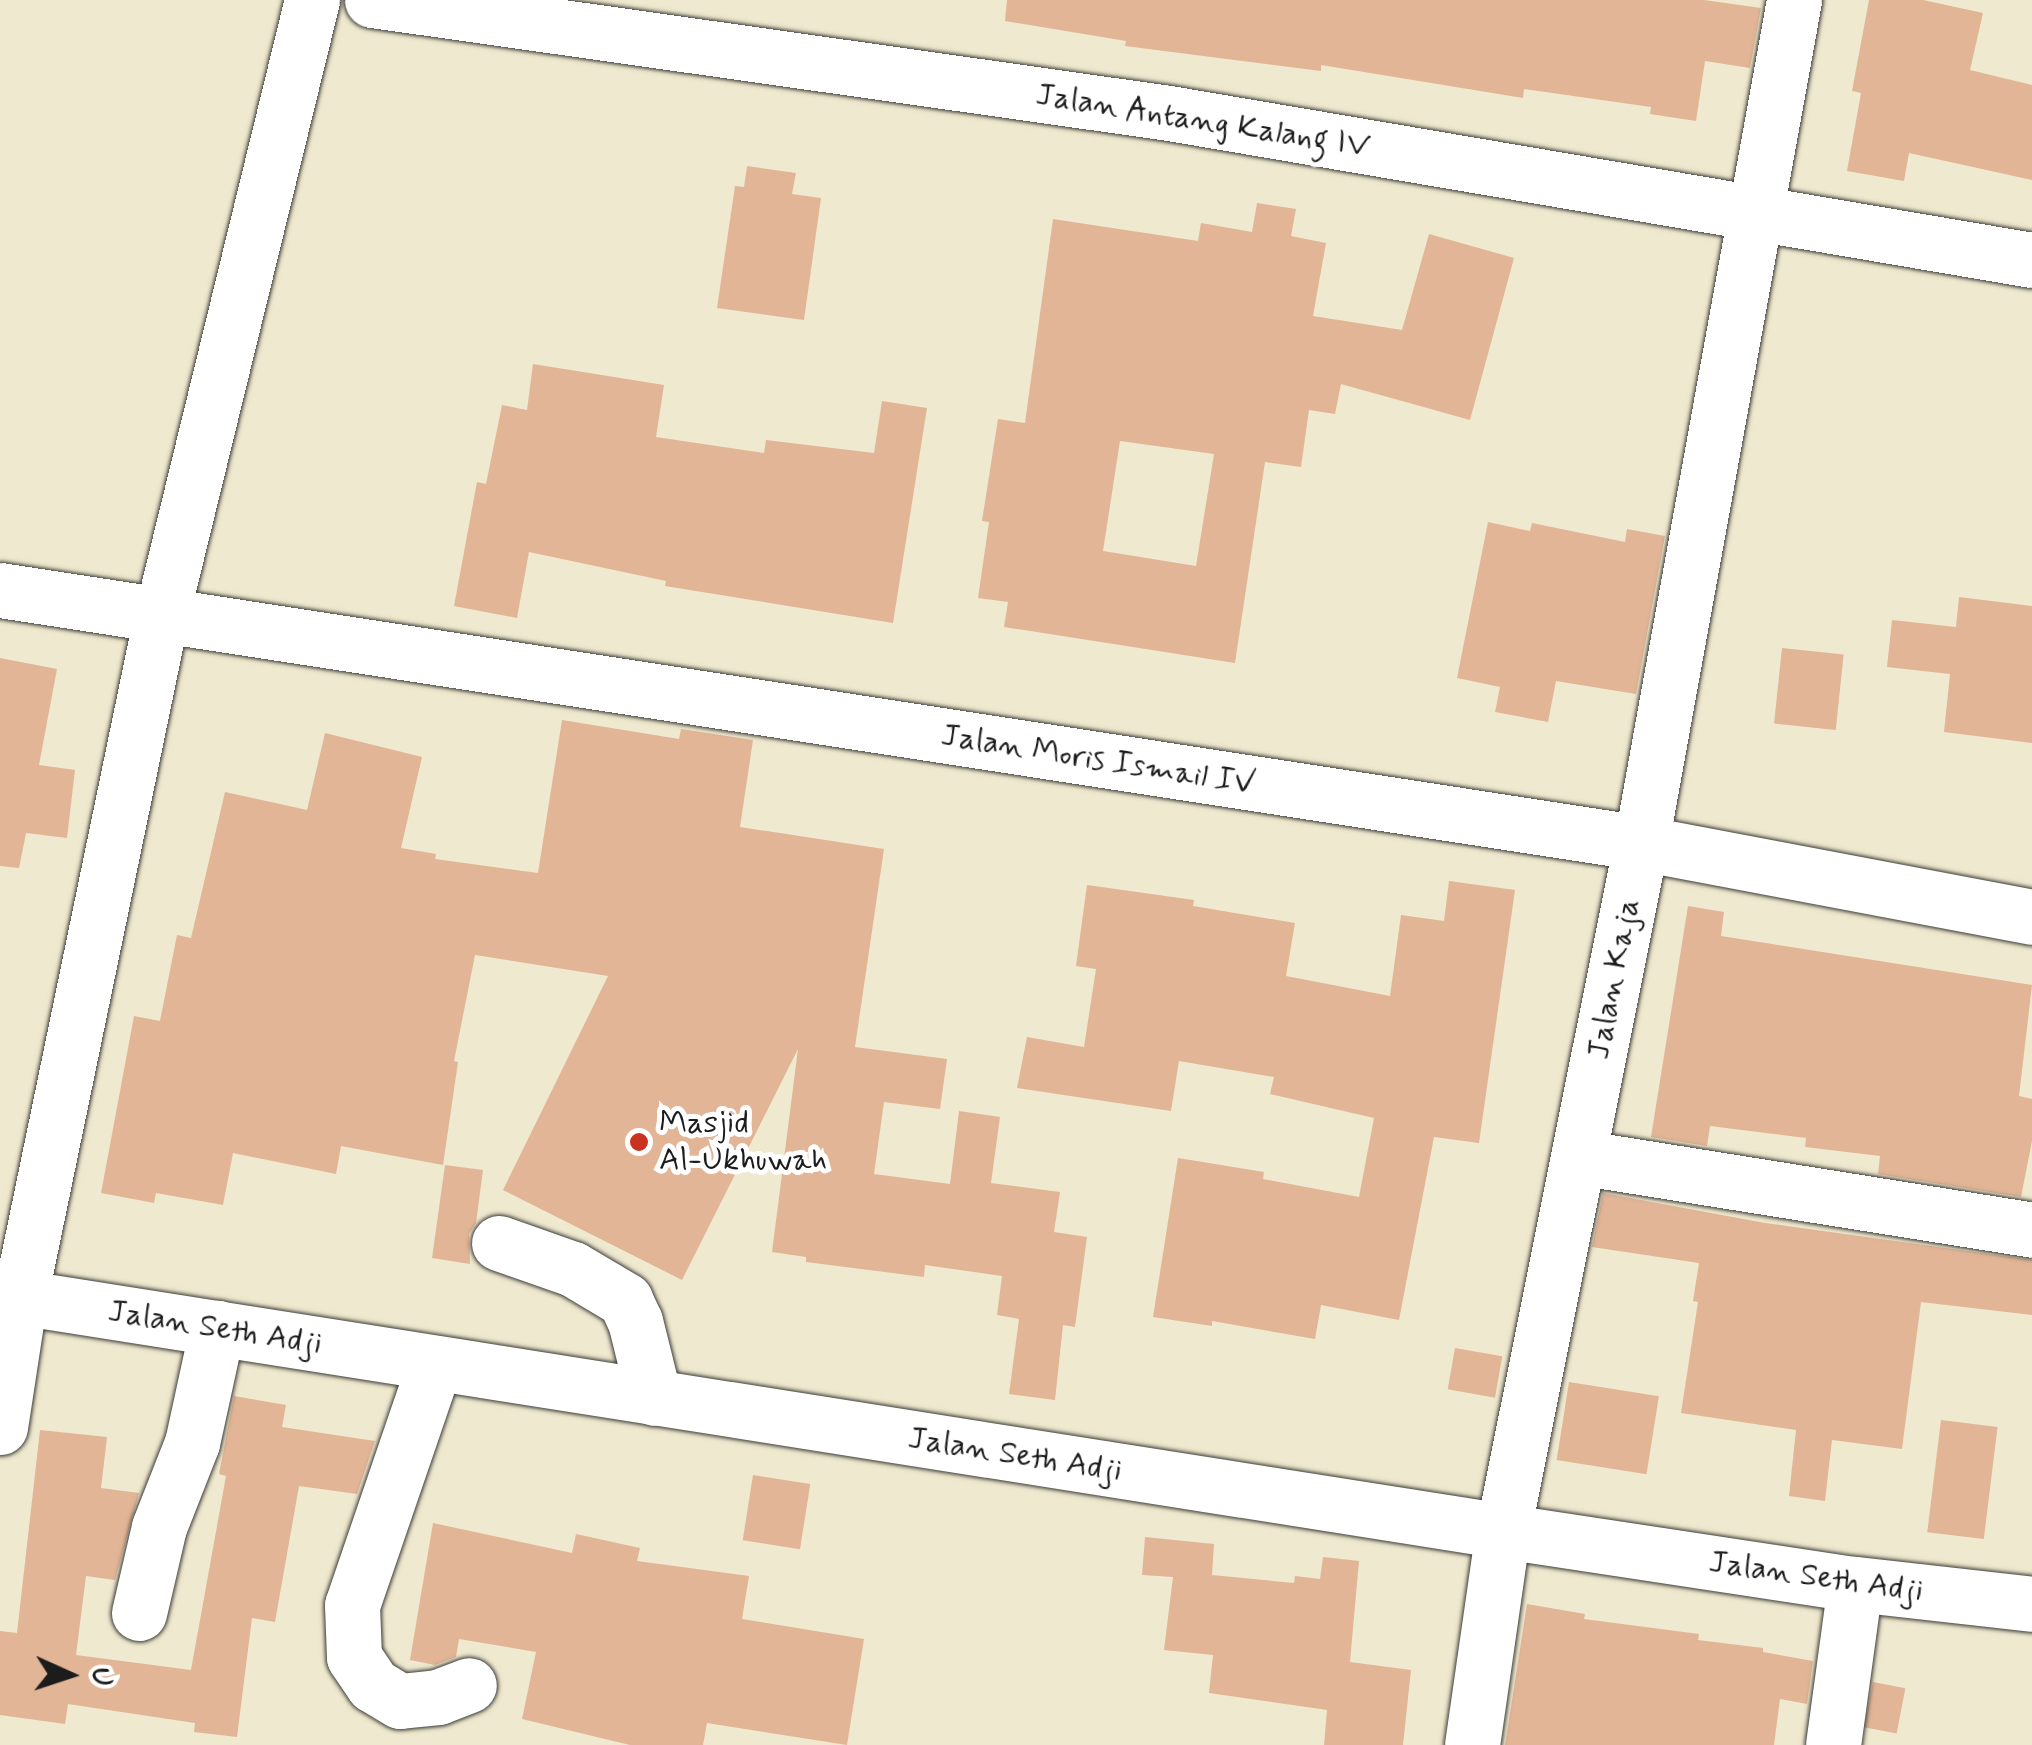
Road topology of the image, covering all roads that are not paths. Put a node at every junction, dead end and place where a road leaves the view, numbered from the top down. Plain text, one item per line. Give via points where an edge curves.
1 (312, 0) edge
2 (372, 0) edge
3 (1794, 0) edge
4 (1755, 213) junction
5 (2032, 260) edge
6 (0, 590) edge
7 (161, 617) junction
8 (1641, 842) junction
9 (2032, 917) edge
10 (1578, 1157) junction
11 (2032, 1230) edge
12 (498, 1242) dead end
13 (10, 1296) edge
14 (217, 1328) junction
15 (436, 1363) junction
16 (654, 1398) junction
17 (0, 1427) edge
18 (1504, 1531) junction
19 (1855, 1584) junction
20 (2032, 1604) edge
21 (139, 1613) dead end
22 (469, 1685) dead end
23 (1472, 1745) edge
24 (1833, 1745) edge

1 - 7 street
2 - 4 street, Jalan Antang Kalang IV via 1170,113
3 - 4 street, Jalan Kaja
4 - 5 street, Jalan Antang Kalang IV
4 - 8 street, Jalan Kaja
6 - 7 street, Jalan Moris Ismail IV
7 - 8 street, Jalan Moris Ismail IV
7 - 13 street
8 - 9 street, Jalan Moris Ismail IV
8 - 10 street, Jalan Kaja
10 - 11 street
10 - 18 street, Jalan Kaja
12 - 16 street via 573,1269 625,1300
13 - 14 street, Jalan Seth Adji
13 - 17 street
14 - 15 street, Jalan Seth Adji
14 - 21 street via 192,1443 159,1527
15 - 16 street, Jalan Seth Adji
15 - 22 street via 352,1605 354,1657 373,1685 400,1701
16 - 18 street, Jalan Seth Adji
18 - 19 street, Jalan Seth Adji
18 - 23 street, Jalan Kaja
19 - 20 street, Jalan Seth Adji
19 - 24 street

